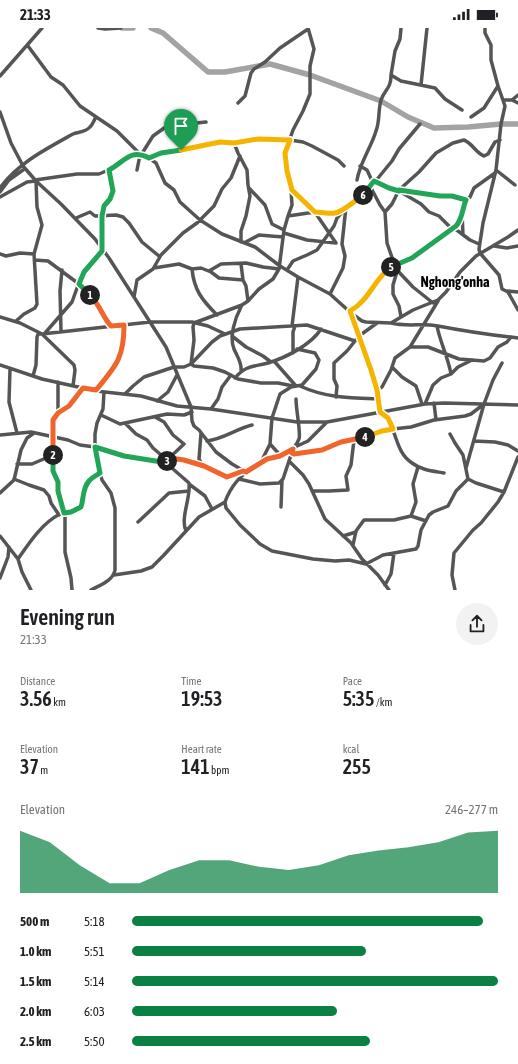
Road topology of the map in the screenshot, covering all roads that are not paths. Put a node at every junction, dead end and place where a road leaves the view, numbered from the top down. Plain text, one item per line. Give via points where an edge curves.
1 (42, 28) edge
2 (98, 28) edge
3 (121, 28) edge
4 (308, 28) edge
5 (401, 28) edge
6 (427, 28) edge
7 (484, 28) edge
8 (28, 46) junction
9 (391, 75) junction
10 (0, 76) edge
11 (421, 85) junction
12 (498, 86) junction
13 (518, 95) edge
14 (504, 100) junction
15 (512, 100) junction
16 (238, 103) dead end
17 (518, 103) edge
18 (462, 110) dead end
19 (0, 112) edge
20 (96, 117) junction
21 (471, 117) dead end
22 (206, 122) dead end
23 (420, 124) dead end
24 (290, 140) junction
25 (500, 140) junction
26 (234, 143) junction
27 (140, 155) junction
28 (240, 156) junction
29 (149, 158) junction
30 (344, 166) dead end
31 (360, 166) junction
32 (23, 168) junction
33 (109, 170) junction
34 (137, 170) dead end
35 (496, 171) junction
36 (357, 180) dead end
37 (36, 181) junction
38 (373, 183) junction
39 (515, 185) dead end
40 (0, 188) edge
41 (249, 188) junction
42 (292, 190) junction
43 (399, 190) junction
44 (0, 192) edge
45 (0, 197) edge
46 (466, 200) junction
47 (345, 208) junction
48 (315, 212) junction
49 (385, 212) junction
50 (102, 216) junction
51 (288, 216) junction
52 (76, 218) junction
53 (462, 219) junction
54 (200, 220) junction
55 (452, 229) junction
56 (518, 230) edge
57 (284, 233) junction
58 (329, 234) junction
59 (463, 235) junction
60 (324, 241) junction
61 (243, 242) junction
62 (336, 243) junction
63 (342, 244) junction
64 (479, 244) junction
65 (494, 246) junction
66 (518, 246) edge
67 (102, 248) junction
68 (480, 253) junction
69 (0, 254) edge
70 (34, 254) junction
71 (160, 256) junction
72 (35, 260) junction
73 (241, 264) junction
74 (395, 267) junction
75 (154, 268) junction
76 (192, 268) junction
77 (280, 268) junction
78 (62, 270) junction
79 (287, 270) junction
80 (209, 271) junction
81 (298, 278) junction
82 (243, 280) junction
83 (79, 284) junction
84 (507, 291) junction
85 (518, 292) edge
86 (330, 294) junction
87 (134, 297) junction
88 (438, 300) junction
89 (248, 301) junction
90 (433, 303) junction
91 (242, 305) junction
92 (518, 310) edge
93 (350, 312) junction
94 (216, 315) junction
95 (0, 317) edge
96 (60, 317) junction
97 (401, 317) junction
98 (16, 321) junction
99 (150, 322) junction
100 (196, 322) junction
101 (377, 323) junction
102 (391, 323) junction
103 (124, 325) junction
104 (423, 325) junction
105 (111, 326) junction
106 (293, 326) junction
107 (437, 326) junction
108 (321, 329) junction
109 (60, 332) junction
110 (43, 333) junction
111 (229, 333) junction
112 (359, 336) junction
113 (233, 337) junction
114 (511, 337) junction
115 (518, 338) edge
116 (355, 341) junction
117 (410, 347) junction
118 (297, 349) junction
119 (293, 353) junction
120 (446, 353) junction
121 (473, 360) junction
122 (272, 362) junction
123 (502, 363) dead end
124 (191, 364) junction
125 (0, 365) edge
126 (174, 367) junction
127 (393, 368) junction
128 (10, 369) junction
129 (241, 370) junction
130 (451, 374) junction
131 (177, 375) junction
132 (231, 375) junction
133 (33, 376) junction
134 (235, 378) junction
135 (58, 382) junction
136 (73, 386) junction
137 (296, 386) junction
138 (83, 388) junction
139 (96, 390) junction
140 (377, 390) junction
141 (104, 392) junction
142 (125, 394) junction
143 (336, 397) junction
144 (379, 399) junction
145 (296, 400) dead end
146 (157, 401) junction
147 (434, 403) junction
148 (424, 404) junction
149 (484, 404) junction
150 (518, 405) edge
151 (191, 407) junction
152 (211, 409) junction
153 (192, 412) junction
154 (380, 412) junction
155 (58, 413) junction
156 (101, 415) junction
157 (155, 417) junction
158 (272, 418) junction
159 (436, 420) junction
160 (298, 422) junction
161 (327, 422) junction
162 (126, 424) junction
163 (252, 425) dead end
164 (393, 429) junction
165 (17, 433) junction
166 (34, 433) junction
167 (201, 433) junction
168 (450, 434) dead end
169 (0, 435) edge
170 (53, 437) junction
171 (354, 440) junction
172 (206, 441) junction
173 (474, 441) junction
174 (270, 444) junction
175 (95, 447) junction
176 (293, 450) junction
177 (518, 451) edge
178 (53, 455) junction
179 (280, 456) junction
180 (518, 457) edge
181 (170, 458) junction
182 (290, 461) junction
183 (165, 462) junction
184 (261, 462) junction
185 (17, 464) junction
186 (204, 466) junction
187 (418, 467) junction
188 (466, 468) junction
189 (244, 471) junction
190 (100, 473) junction
191 (444, 473) dead end
192 (14, 479) junction
193 (239, 479) junction
194 (468, 479) junction
195 (282, 480) junction
196 (189, 484) junction
197 (189, 491) junction
198 (312, 491) junction
199 (504, 492) junction
200 (0, 493) edge
201 (225, 502) junction
202 (282, 506) dead end
203 (212, 509) junction
204 (64, 513) junction
205 (59, 515) junction
206 (411, 516) junction
207 (426, 520) junction
208 (138, 522) dead end
209 (186, 531) junction
210 (356, 532) junction
211 (0, 536) edge
212 (343, 536) junction
213 (353, 545) junction
214 (9, 547) junction
215 (394, 553) junction
216 (18, 559) junction
217 (366, 564) junction
218 (114, 575) junction
219 (0, 578) edge
220 (385, 584) junction
221 (31, 590) edge
222 (72, 590) edge
223 (92, 590) edge
224 (388, 590) edge
225 (455, 590) edge

1 - 8 street
2 - 3 street
4 - 16 street via 254,69 245,96
4 - 24 street via 314,49 310,66 310,94
5 - 9 street
6 - 11 street
7 - 12 street via 491,45 491,60
8 - 10 street
8 - 20 street via 51,76 63,85 80,106
9 - 11 street via 401,81
9 - 31 street via 390,85 381,100 376,133
11 - 18 street via 435,88 445,99
12 - 14 street
12 - 21 street via 484,108
13 - 15 street
14 - 15 street
14 - 25 street
15 - 17 street
19 - 32 street
20 - 27 street via 117,131
20 - 32 street via 87,130 74,133 34,156
22 - 27 street via 167,126 153,136
23 - 38 street
24 - 26 street via 258,139
24 - 30 street via 312,146
24 - 42 street via 285,153
25 - 35 street
25 - 43 street via 495,142 484,156 464,140 440,149
26 - 28 street
26 - 29 street via 213,143 161,153
27 - 29 street
27 - 33 street via 129,155 118,166
27 - 34 street
28 - 41 street via 247,170
28 - 54 street via 231,178 216,202
29 - 54 street via 156,163 180,202
31 - 36 street
31 - 38 street via 367,170
32 - 37 street
32 - 40 street via 11,174
32 - 44 street
33 - 37 street via 96,174 77,174
33 - 50 street via 113,192
35 - 39 street
35 - 46 street via 476,187
35 - 64 street
37 - 45 street via 27,182
37 - 52 street
37 - 70 street via 37,207 42,225
38 - 43 street
38 - 47 street via 365,194
38 - 49 street
41 - 57 street via 265,205 272,224
41 - 61 street via 250,198 241,231
42 - 48 street
42 - 51 street via 292,205
43 - 46 street
43 - 49 street
43 - 55 street via 439,216
46 - 53 street
47 - 48 street via 333,213
47 - 58 street
47 - 63 street
48 - 51 street
48 - 58 street
49 - 74 street via 387,243
50 - 52 street via 95,216 89,212
50 - 67 street
50 - 71 street via 123,217 142,242
51 - 57 street
52 - 67 street
53 - 55 street
53 - 59 street
54 - 61 street via 222,234
54 - 71 street
55 - 59 street
55 - 74 street
56 - 65 street
57 - 60 street via 308,240
57 - 61 street via 259,235
57 - 77 street
58 - 60 street
58 - 62 street
59 - 64 street
60 - 62 street
60 - 79 street via 313,252 293,261
61 - 77 street via 255,247
62 - 63 street
63 - 86 street via 345,256 343,268
64 - 68 street
65 - 66 street
65 - 68 street
67 - 83 street via 101,253 84,272
67 - 87 street
68 - 84 street via 499,275 502,289
68 - 88 street via 460,272
69 - 70 street
70 - 72 street
71 - 75 street
72 - 78 street via 46,261
72 - 98 street via 37,306
73 - 77 street
73 - 80 street via 221,264
73 - 82 street
74 - 90 street
74 - 93 street via 379,277 366,297
74 - 97 street via 394,296
75 - 76 street via 179,264
75 - 87 street via 137,280
76 - 80 street
76 - 94 street via 194,284 199,294
77 - 79 street
77 - 89 street via 273,280
78 - 83 street
78 - 96 street
79 - 81 street
80 - 82 street via 219,278
81 - 86 street
81 - 106 street
82 - 89 street
83 - 96 street via 73,301
83 - 105 street via 96,301
84 - 85 street
84 - 92 street
86 - 93 street
87 - 99 street
88 - 90 street
88 - 104 street
89 - 91 street
90 - 97 street
91 - 94 street
91 - 111 street
93 - 101 street via 362,321
93 - 112 street
94 - 100 street
95 - 98 street
96 - 109 street
96 - 110 street
97 - 102 street
98 - 110 street
99 - 100 street
99 - 103 street
99 - 126 street via 170,353
100 - 111 street
100 - 124 street via 193,327
101 - 102 street
101 - 112 street
102 - 104 street
103 - 105 street
103 - 139 street via 124,345 114,368
104 - 107 street
104 - 117 street
105 - 109 street
106 - 108 street via 307,325
106 - 111 street via 252,328
106 - 119 street
107 - 114 street
107 - 120 street
108 - 116 street
108 - 118 street via 317,335
109 - 110 street
110 - 133 street via 37,337
110 - 136 street via 74,365
111 - 113 street
111 - 124 street via 212,342
112 - 116 street
112 - 140 street
113 - 122 street
113 - 129 street via 233,346
114 - 115 street
114 - 121 street via 498,347 489,359
116 - 143 street via 334,364
117 - 120 street via 428,347
117 - 127 street via 396,358
118 - 119 street
118 - 137 street via 315,353 319,358 315,371
119 - 122 street
120 - 121 street
120 - 130 street
121 - 130 street via 458,367
122 - 129 street
122 - 137 street
123 - 149 street
124 - 126 street
124 - 132 street
125 - 128 street
126 - 131 street
126 - 142 street via 142,378
127 - 140 street via 382,387
127 - 148 street via 416,386
128 - 133 street
128 - 165 street via 9,404
129 - 134 street
130 - 148 street via 433,385
131 - 146 street via 168,392
131 - 151 street
132 - 134 street
132 - 152 street
133 - 135 street
134 - 137 street
135 - 136 street
135 - 155 street
136 - 138 street
137 - 143 street
137 - 158 street via 280,394
138 - 139 street
138 - 155 street via 69,406
139 - 141 street
140 - 144 street
141 - 142 street
141 - 156 street
142 - 146 street
143 - 144 street
144 - 154 street
145 - 160 street
146 - 151 street
147 - 148 street
147 - 149 street
147 - 159 street
148 - 154 street
149 - 150 street
149 - 159 street via 465,416
149 - 173 street
151 - 152 street
151 - 153 street
152 - 158 street
153 - 157 street
153 - 167 street via 192,424
154 - 161 street
154 - 164 street via 388,418
155 - 170 street via 53,420
156 - 162 street via 118,424
156 - 175 street via 96,429
157 - 162 street
157 - 181 street via 164,422 184,444
158 - 160 street
158 - 174 street
159 - 164 street
160 - 161 street
160 - 176 street via 299,436
161 - 176 street via 308,441
162 - 183 street via 147,440
163 - 172 street via 222,438
164 - 171 street
164 - 187 street via 403,454
165 - 166 street
165 - 169 street
166 - 170 street
166 - 185 street via 27,438 22,447
167 - 172 street
167 - 186 street via 199,457
168 - 188 street via 463,455
170 - 175 street
170 - 178 street
171 - 176 street via 322,450 294,454
171 - 198 street via 351,467 346,476 348,490
172 - 189 street via 216,452
173 - 177 street via 495,442
173 - 188 street
174 - 179 street
174 - 184 street
175 - 183 street via 124,456
175 - 190 street
176 - 179 street
176 - 182 street
178 - 185 street via 32,464
178 - 204 street via 53,471 58,482
179 - 184 street
180 - 199 street
181 - 183 street
181 - 186 street
182 - 195 street
182 - 198 street via 303,475
183 - 196 street
184 - 189 street
185 - 192 street
186 - 189 street via 227,477
187 - 191 street
187 - 206 street via 413,484 416,502
188 - 194 street
189 - 193 street
190 - 204 street via 89,480 84,488 81,507
190 - 218 street via 111,493 115,508
192 - 200 street
192 - 205 street via 44,490
193 - 195 street via 260,484 279,483
193 - 201 street
194 - 199 street
194 - 207 street via 448,506 431,513
195 - 202 street
196 - 197 street
196 - 203 street via 205,496
197 - 208 street via 169,493
197 - 209 street via 184,522
198 - 212 street via 322,515
199 - 225 street via 496,505 454,553 452,575
201 - 203 street
201 - 217 street via 226,508 240,524 260,544 272,551 313,559 349,560
203 - 209 street via 199,517
204 - 205 street
204 - 222 street via 65,552
205 - 216 street via 43,527
206 - 207 street
206 - 210 street via 394,520 364,520
207 - 215 street via 416,549
209 - 218 street via 152,567
210 - 212 street
210 - 213 street
211 - 214 street
212 - 213 street
213 - 217 street
214 - 216 street
214 - 219 street
215 - 217 street via 378,557
215 - 220 street via 391,574
216 - 221 street
217 - 220 street
218 - 223 street
220 - 224 street

